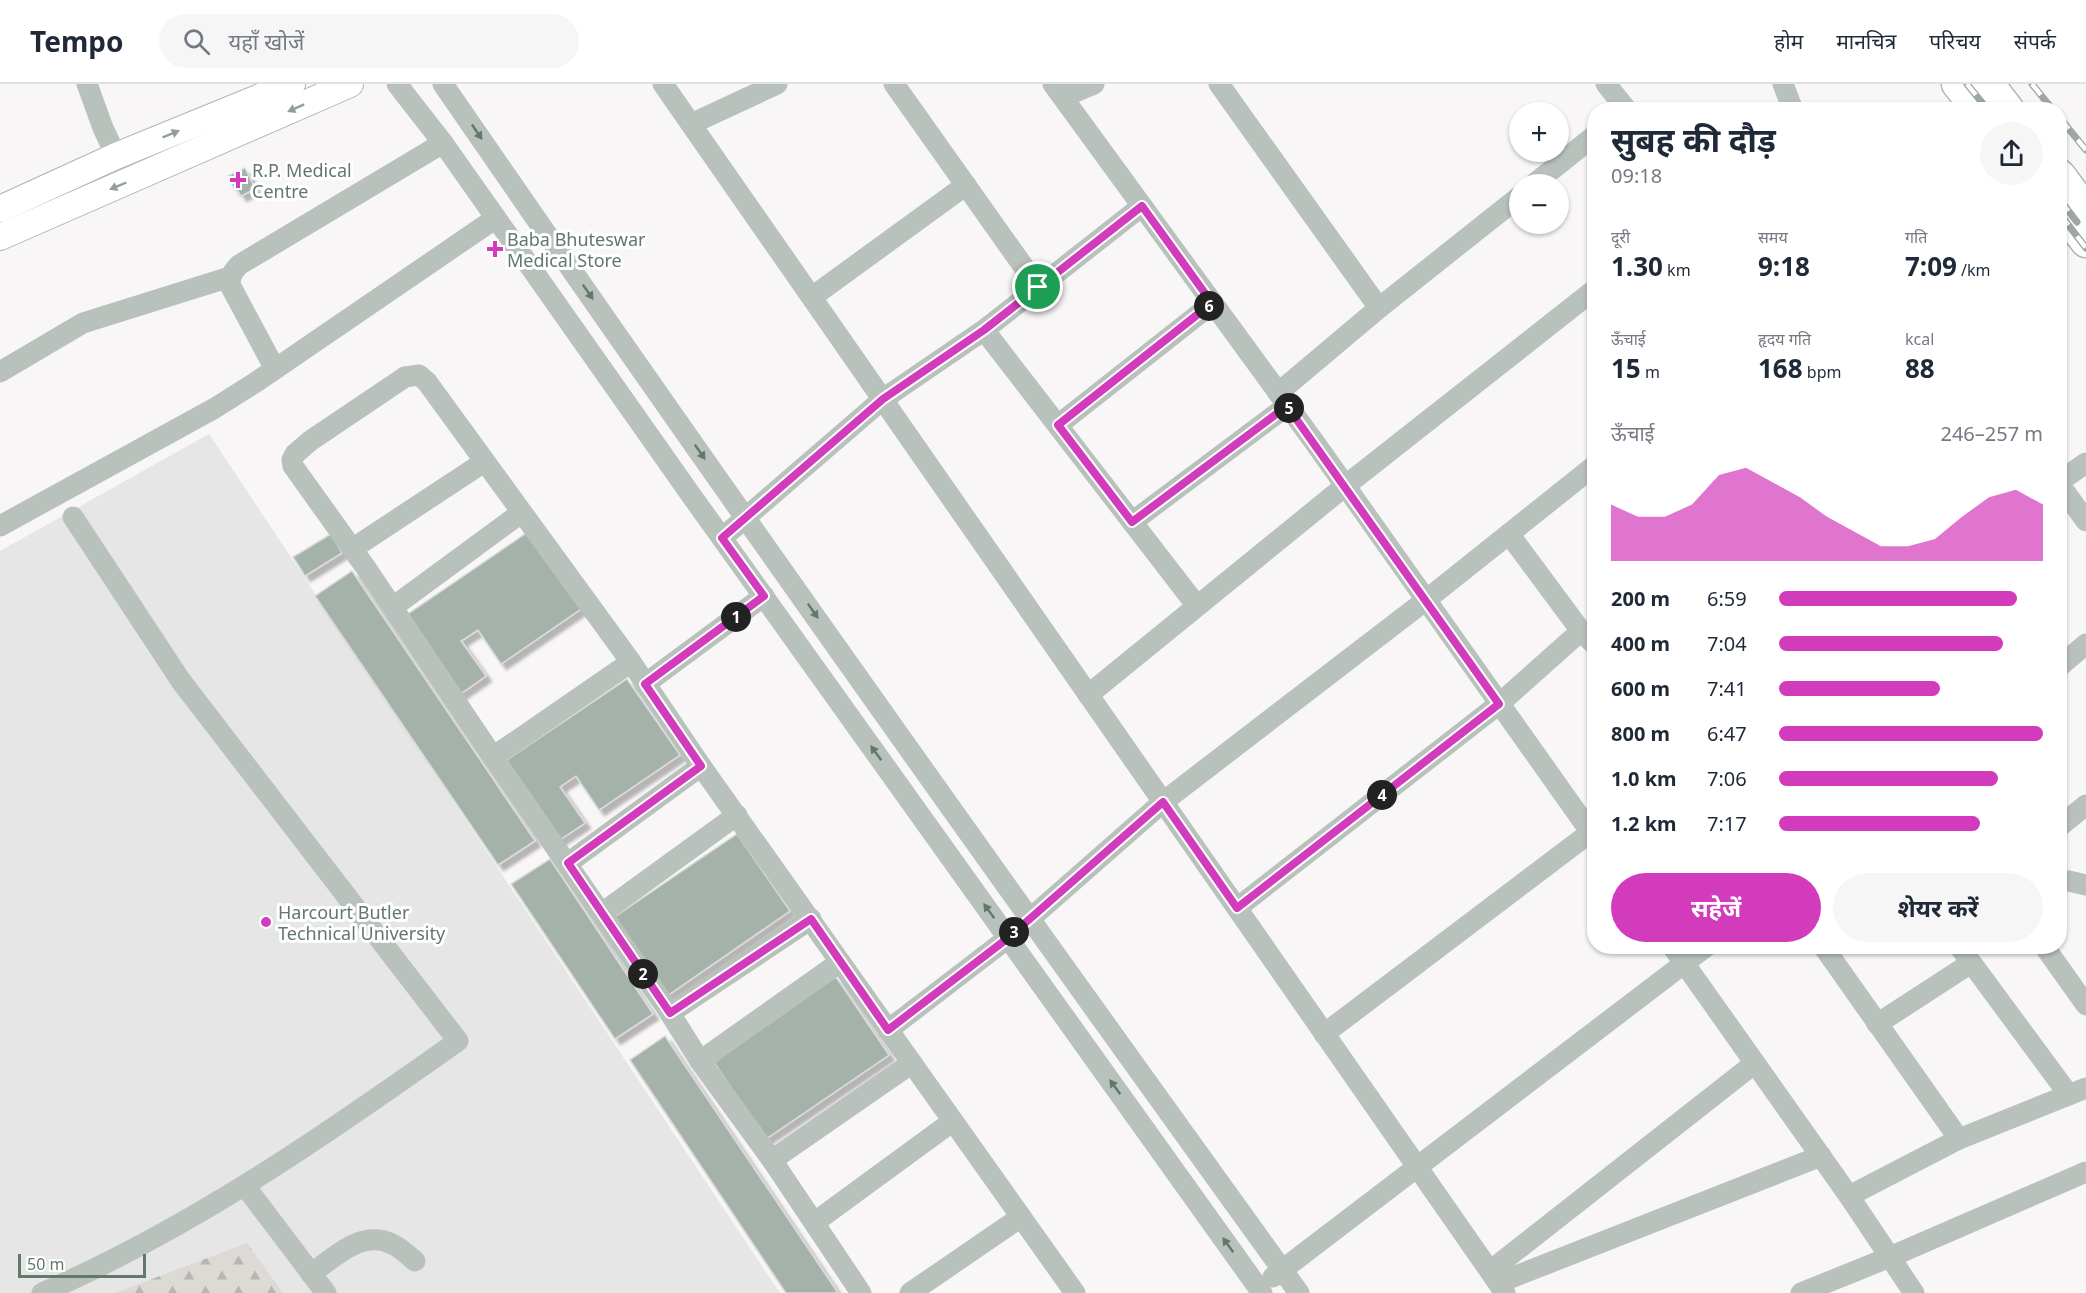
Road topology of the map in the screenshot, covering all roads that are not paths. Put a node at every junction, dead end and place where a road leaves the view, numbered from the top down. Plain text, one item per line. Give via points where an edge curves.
1 (87, 84) edge
2 (291, 84) edge
3 (350, 84) edge
4 (397, 84) edge
5 (443, 84) edge
6 (663, 84) edge
7 (777, 84) edge
8 (894, 84) edge
9 (1094, 84) edge
10 (1219, 84) edge
11 (1606, 84) edge
12 (1783, 84) edge
13 (1957, 84) edge
14 (1989, 84) edge
15 (1058, 91) edge
16 (1621, 102) edge
17 (1790, 102) edge
18 (1972, 102) edge
19 (2003, 102) edge
20 (691, 124) junction
21 (1587, 142) edge
22 (443, 143) junction
23 (116, 156) junction
24 (1546, 174) edge
25 (2067, 184) edge
26 (966, 185) junction
27 (1509, 205) edge
28 (1142, 206) junction
29 (0, 209) edge
30 (2086, 210) edge
31 (496, 218) junction
32 (2067, 218) edge
33 (0, 237) edge
34 (2086, 242) edge
35 (230, 277) junction
36 (1038, 287) junction
37 (1587, 296) edge
38 (812, 297) junction
39 (1212, 303) junction
40 (1379, 308) junction
41 (984, 330) junction
42 (274, 369) junction
43 (0, 372) edge
44 (883, 399) junction
45 (1283, 400) junction
46 (1058, 425) junction
47 (484, 462) junction
48 (2086, 463) edge
49 (1587, 472) edge
50 (2067, 478) edge
51 (1345, 486) junction
52 (2067, 493) edge
53 (521, 513) junction
54 (73, 517) dead end
55 (747, 517) junction
56 (2086, 521) edge
57 (1132, 522) junction
58 (0, 526) edge
59 (1509, 534) junction
60 (722, 538) junction
61 (352, 549) junction
62 (764, 596) junction
63 (1426, 600) junction
64 (1197, 606) junction
65 (393, 607) junction
66 (1587, 637) edge
67 (1587, 639) edge
68 (2086, 644) edge
69 (2067, 660) edge
70 (631, 662) junction
71 (645, 684) junction
72 (1088, 695) junction
73 (1499, 704) junction
74 (493, 757) junction
75 (701, 766) junction
76 (1163, 802) junction
77 (2086, 805) edge
78 (737, 815) junction
79 (2067, 820) edge
80 (1587, 827) edge
81 (1587, 839) edge
82 (568, 863) junction
83 (2067, 881) edge
84 (2086, 885) edge
85 (1237, 908) junction
86 (602, 913) junction
87 (1030, 917) junction
88 (811, 919) junction
89 (1008, 938) junction
90 (1678, 954) edge
91 (1697, 954) edge
92 (1828, 954) edge
93 (2052, 954) edge
94 (1965, 955) edge
95 (840, 962) junction
96 (1685, 964) junction
97 (2079, 979) edge
98 (2086, 1005) edge
99 (670, 1013) junction
100 (1876, 1024) junction
101 (888, 1030) junction
102 (1324, 1034) junction
103 (700, 1061) junction
104 (912, 1063) junction
105 (1755, 1063) junction
106 (2078, 1091) edge
107 (953, 1121) junction
108 (1959, 1139) junction
109 (1821, 1156) junction
110 (772, 1160) junction
111 (1417, 1167) junction
112 (2086, 1172) edge
113 (245, 1186) junction
114 (1849, 1196) junction
115 (1022, 1217) junction
116 (815, 1222) junction
117 (1890, 1257) junction
118 (415, 1261) dead end
119 (1282, 1270) junction
120 (311, 1274) junction
121 (1498, 1282) edge
122 (1258, 1292) edge
123 (42, 1293) edge
124 (326, 1293) edge
125 (861, 1293) edge
126 (910, 1293) edge
127 (1075, 1293) edge
128 (1299, 1293) edge
129 (1801, 1293) edge
130 (1914, 1293) edge

1 - 23 street
23 -> 2 main road
3 -> 33 main road
4 - 22 street
5 -> 55 street
6 - 20 street
7 - 20 street
8 - 26 street
9 - 15 street
10 - 40 street
11 - 16 street
12 - 17 street
13 - 18 highway
14 - 19 highway
15 - 28 street
20 - 38 street
21 - 24 street
22 - 31 street
22 - 35 street via 239,264
23 - 29 main road
25 - 30 highway
26 - 36 street
26 - 38 street
27 - 40 street
28 - 36 street
28 - 39 street
31 - 42 street
31 - 60 street
32 - 34 highway
35 - 42 street via 230,285
35 - 43 street via 83,323
36 - 41 street
37 - 51 street
38 - 44 street
39 - 45 street
39 - 46 street
40 - 45 street
41 - 44 street
41 - 46 street
42 - 58 street via 215,408
44 - 55 street
44 - 72 street
45 - 51 street
45 - 57 street
46 - 57 street
47 - 53 street
47 - 61 street
47 - 61 street via 423,377 405,376 310,441 292,460 299,477
48 - 50 street
49 - 59 street
51 - 63 street
51 - 64 street
52 - 56 street
53 - 65 street
53 - 70 street
54 - 113 street via 181,681 458,1041
55 - 60 street
55 -> 87 street
57 - 64 street
59 - 63 street
59 - 66 street
60 - 62 street
61 - 65 street
62 - 71 street
89 -> 62 street
63 - 73 street
63 - 76 street
64 - 72 street
65 - 74 street
67 - 73 street
68 - 69 street
70 - 71 street
70 - 74 street
71 - 75 street
72 - 76 street
73 - 80 street
73 - 85 street
74 - 82 street
75 - 78 street
75 - 82 street
76 - 85 street
76 - 87 street
77 - 79 street
78 - 86 street
78 - 88 street
81 - 102 street
82 - 86 street
83 - 84 street
85 - 102 street
86 - 99 street
87 - 89 street
87 - 119 street
88 - 95 street
88 - 99 street
89 - 101 street
122 -> 89 street
90 - 96 street
91 - 96 street
92 - 100 street
93 - 97 street
94 - 100 street
94 - 106 street
95 - 101 street
95 - 103 street
96 - 105 street
96 - 111 street
97 - 98 street
99 - 103 street
100 - 108 street
101 - 104 street
102 - 111 street
103 - 110 street
104 - 107 street
104 - 110 street
105 - 109 street
105 - 121 street
106 - 108 street
107 - 115 street
107 - 116 street
108 - 114 street
109 - 114 street
109 - 121 street
110 - 116 street
111 - 119 street
111 - 121 street
112 - 117 street
113 - 120 street
113 - 123 street via 99,1267
114 - 117 street
115 - 126 street
115 - 127 street
116 - 125 street
117 - 129 street
117 - 130 street
118 - 120 street via 391,1243 368,1240 350,1246
119 - 122 street
119 - 128 street
120 - 124 street

